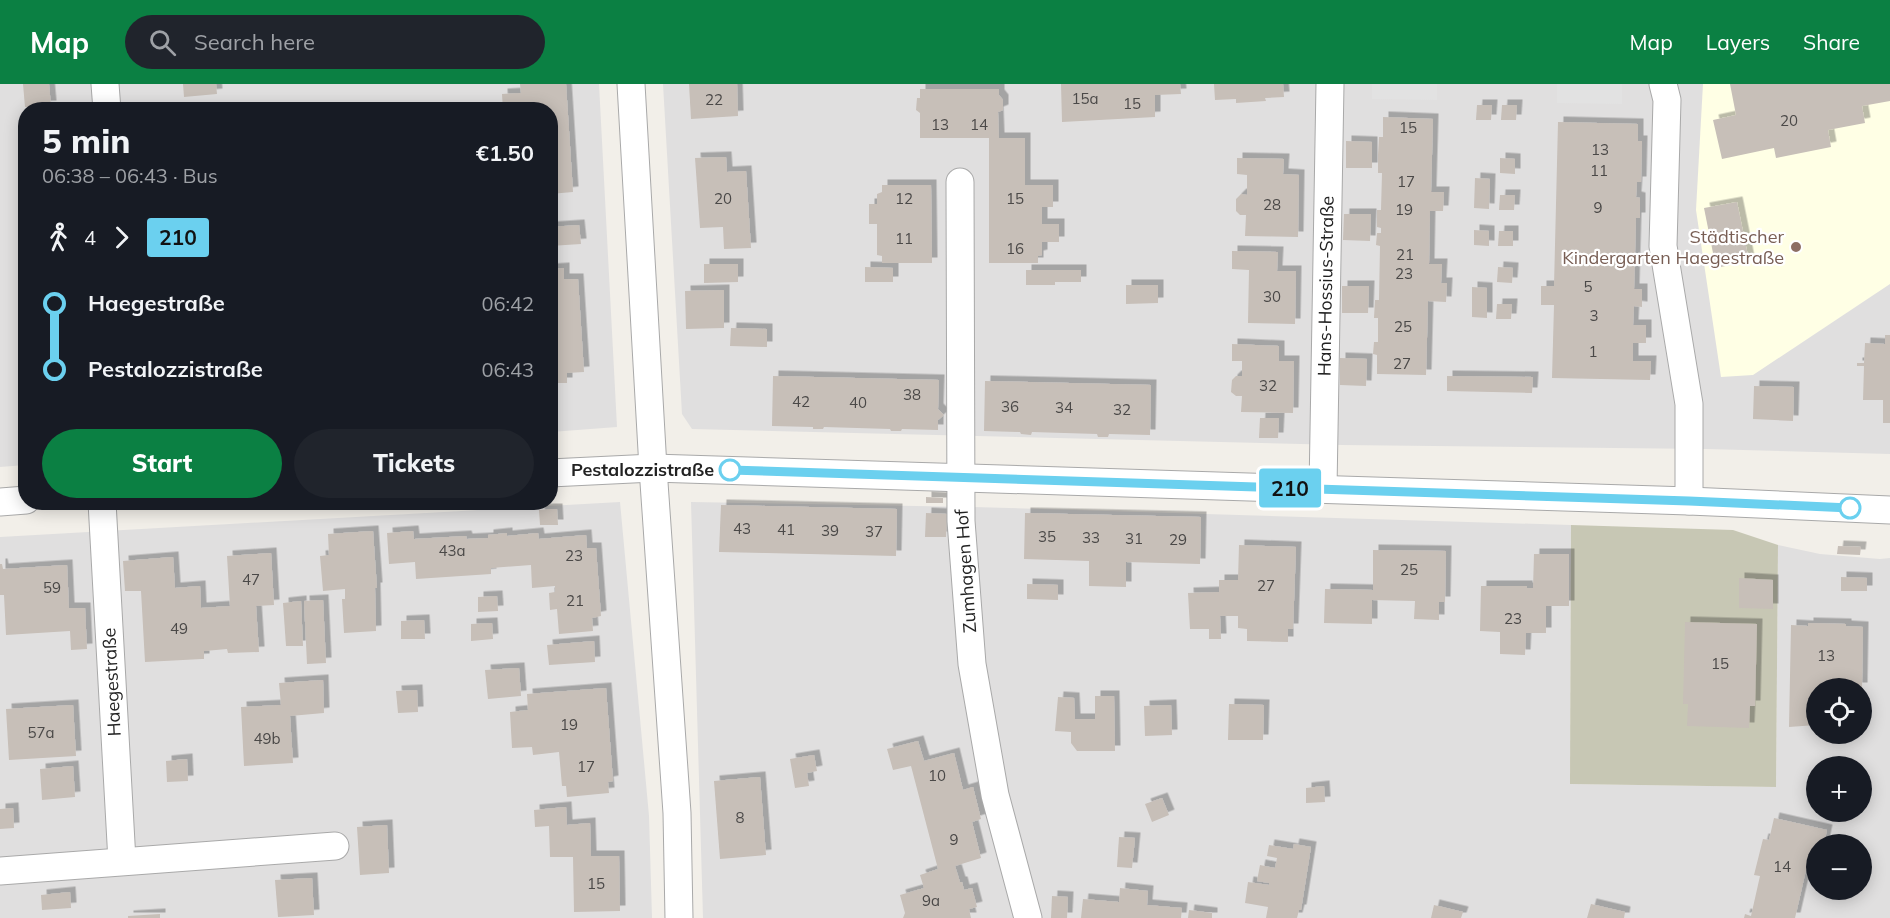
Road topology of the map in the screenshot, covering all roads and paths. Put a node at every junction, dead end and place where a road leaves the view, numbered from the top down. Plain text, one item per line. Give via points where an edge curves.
1 (105, 84) edge
2 (631, 84) edge
3 (1330, 84) edge
4 (1662, 84) edge
5 (106, 102) edge
6 (960, 182) dead end
7 (653, 468) junction
8 (558, 473) edge
9 (962, 479) junction
10 (1323, 489) junction
11 (18, 501) edge
12 (1689, 501) junction
13 (0, 502) edge
14 (102, 510) edge
15 (1890, 510) edge
16 (335, 846) dead end
17 (122, 861) junction
18 (0, 871) edge
19 (679, 918) edge
20 (1028, 918) edge

1 - 5 street
2 - 7 street
3 - 10 street, Hans-Hossius-Straße
4 - 12 street via 1667,100 1663,246 1689,404
6 - 9 street, Zumhagen Hof
7 - 8 street
7 - 9 street
7 - 19 street via 677,813
9 - 10 street
9 - 20 street, Zumhagen Hof via 972,664 995,795
10 - 12 street
11 - 13 street
12 - 15 street
14 - 17 street, Haegestraße
16 - 17 street
17 - 18 street

